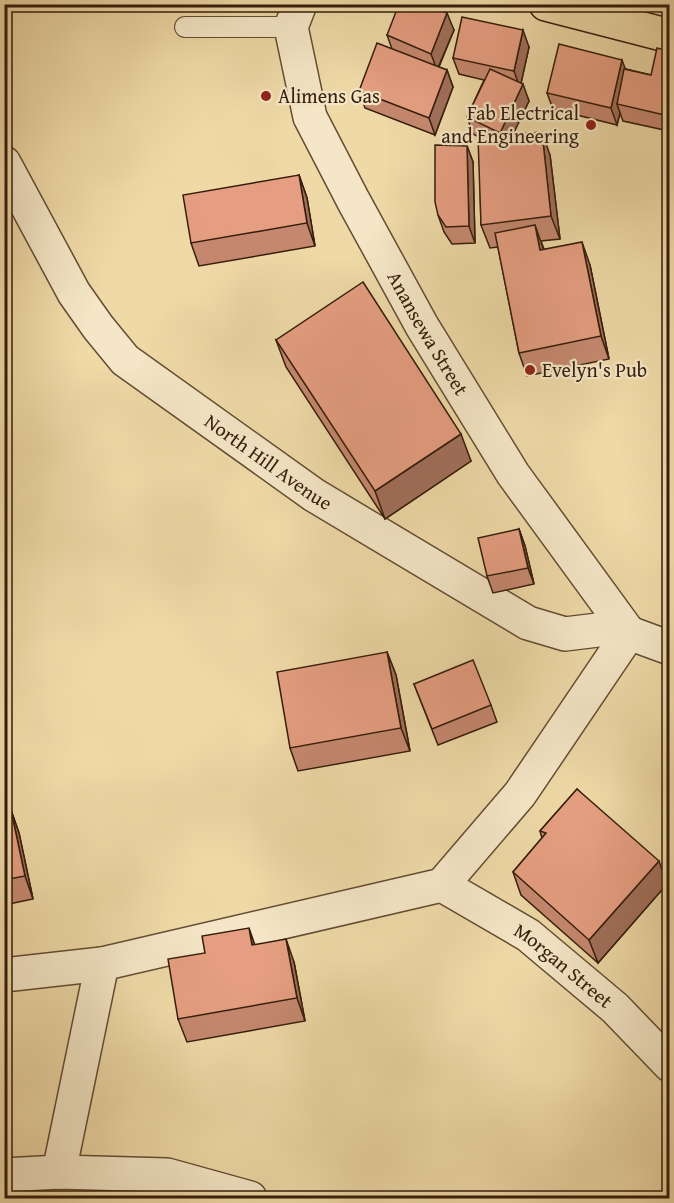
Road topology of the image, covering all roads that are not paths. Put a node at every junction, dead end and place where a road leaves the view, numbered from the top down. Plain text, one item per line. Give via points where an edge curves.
1 (546, 4) edge
2 (295, 16) edge
3 (185, 27) dead end
4 (669, 36) edge
5 (4, 163) edge
6 (629, 633) junction
7 (669, 648) edge
8 (442, 885) junction
9 (102, 964) junction
10 (4, 975) edge
11 (669, 1065) edge
12 (59, 1172) junction
13 (4, 1175) edge
14 (250, 1198) edge

1 - 4 main road
2 - 3 lane
2 - 6 street, Anansewa Street via 310,117 423,326 513,474
5 - 6 street, North Hill Avenue via 74,292 125,360 314,495 528,623 565,634 606,629
6 - 7 street, North Hill Avenue
6 - 8 street via 520,794
8 - 9 street
8 - 11 street, Morgan Street via 528,935 615,1008
9 - 10 street
9 - 12 street
12 - 13 street
12 - 14 street via 167,1175

